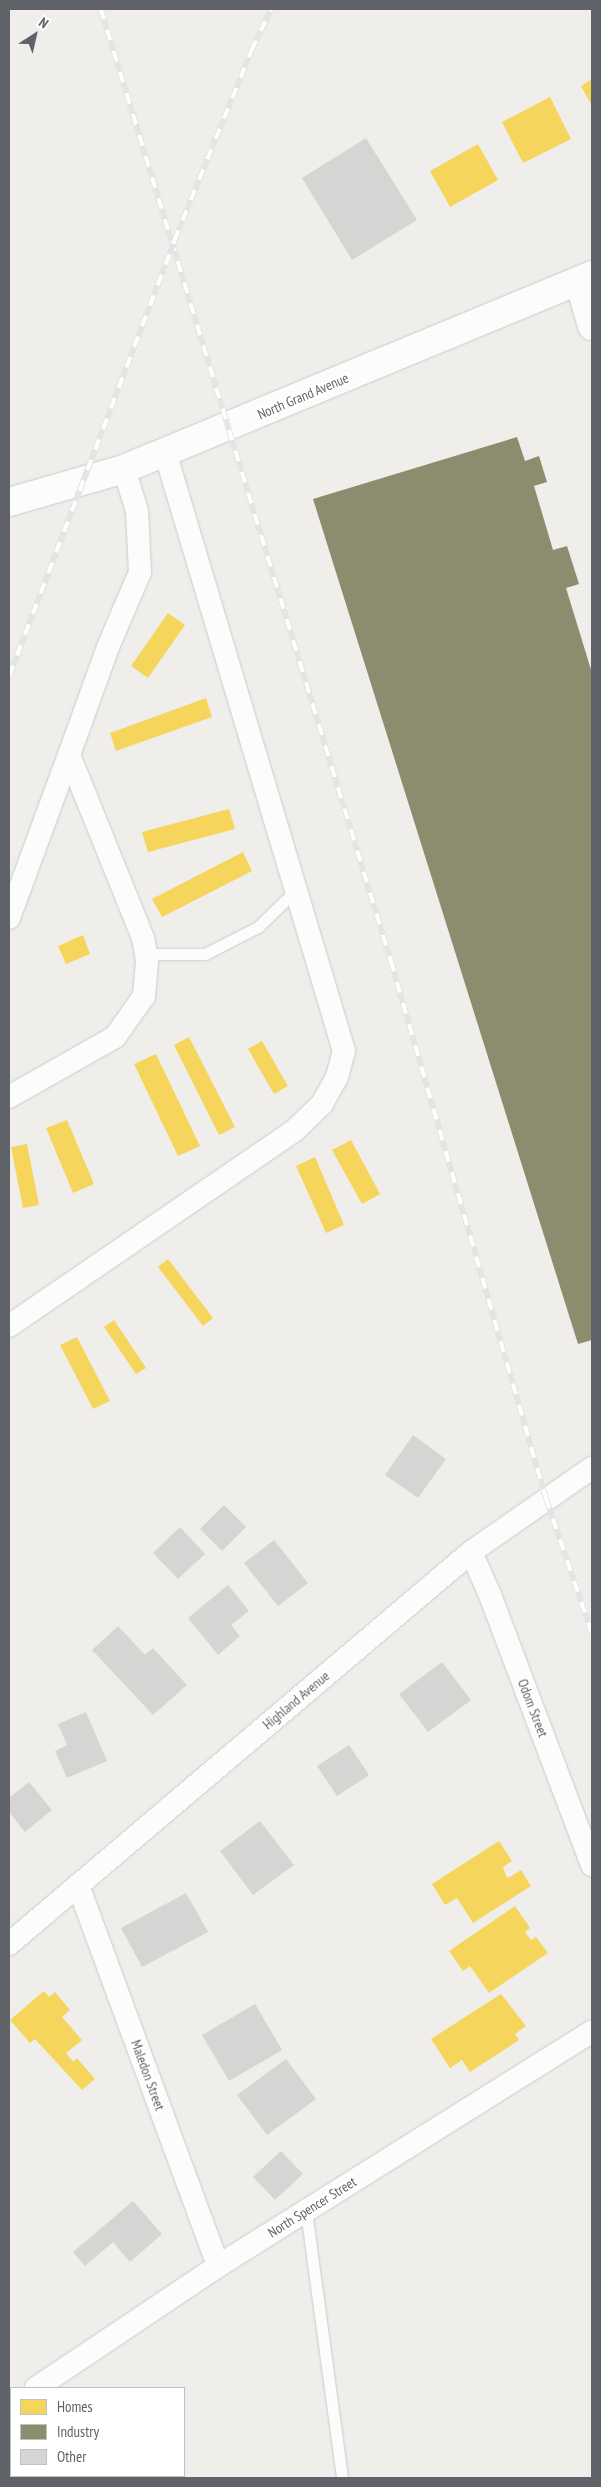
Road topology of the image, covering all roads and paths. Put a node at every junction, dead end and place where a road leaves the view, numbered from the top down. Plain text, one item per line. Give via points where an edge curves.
1 (586, 278) edge
2 (592, 326) edge
3 (165, 452) junction
4 (124, 469) junction
5 (9, 502) edge
6 (69, 755) junction
7 (296, 890) junction
8 (9, 918) edge
9 (146, 954) junction
10 (9, 1097) edge
11 (9, 1326) edge
12 (592, 1468) edge
13 (471, 1552) junction
14 (592, 1864) edge
15 (78, 1885) junction
16 (9, 1944) edge
17 (592, 2031) edge
18 (306, 2211) junction
19 (218, 2266) junction
20 (37, 2387) edge
21 (342, 2478) edge

1 - 2 main road
1 - 3 main road, North Grand Avenue
3 - 4 main road, North Grand Avenue
3 - 7 street
4 - 5 main road, North Grand Avenue
4 - 6 street via 137,511 140,572 108,647
6 - 8 street
6 - 9 street via 143,938
7 - 9 lane via 258,927 205,954
7 - 11 street via 344,1051 337,1077 322,1104 294,1131
9 - 10 street via 144,996 115,1037
12 - 13 street, Highland Avenue
13 - 14 street, Odom Street via 490,1594
13 - 15 street, Highland Avenue
15 - 16 street, Highland Avenue
15 - 19 street, Maledon Street
17 - 18 street, North Spencer Street
18 - 19 street, North Spencer Street
18 - 21 lane
19 - 20 street, North Spencer Street

